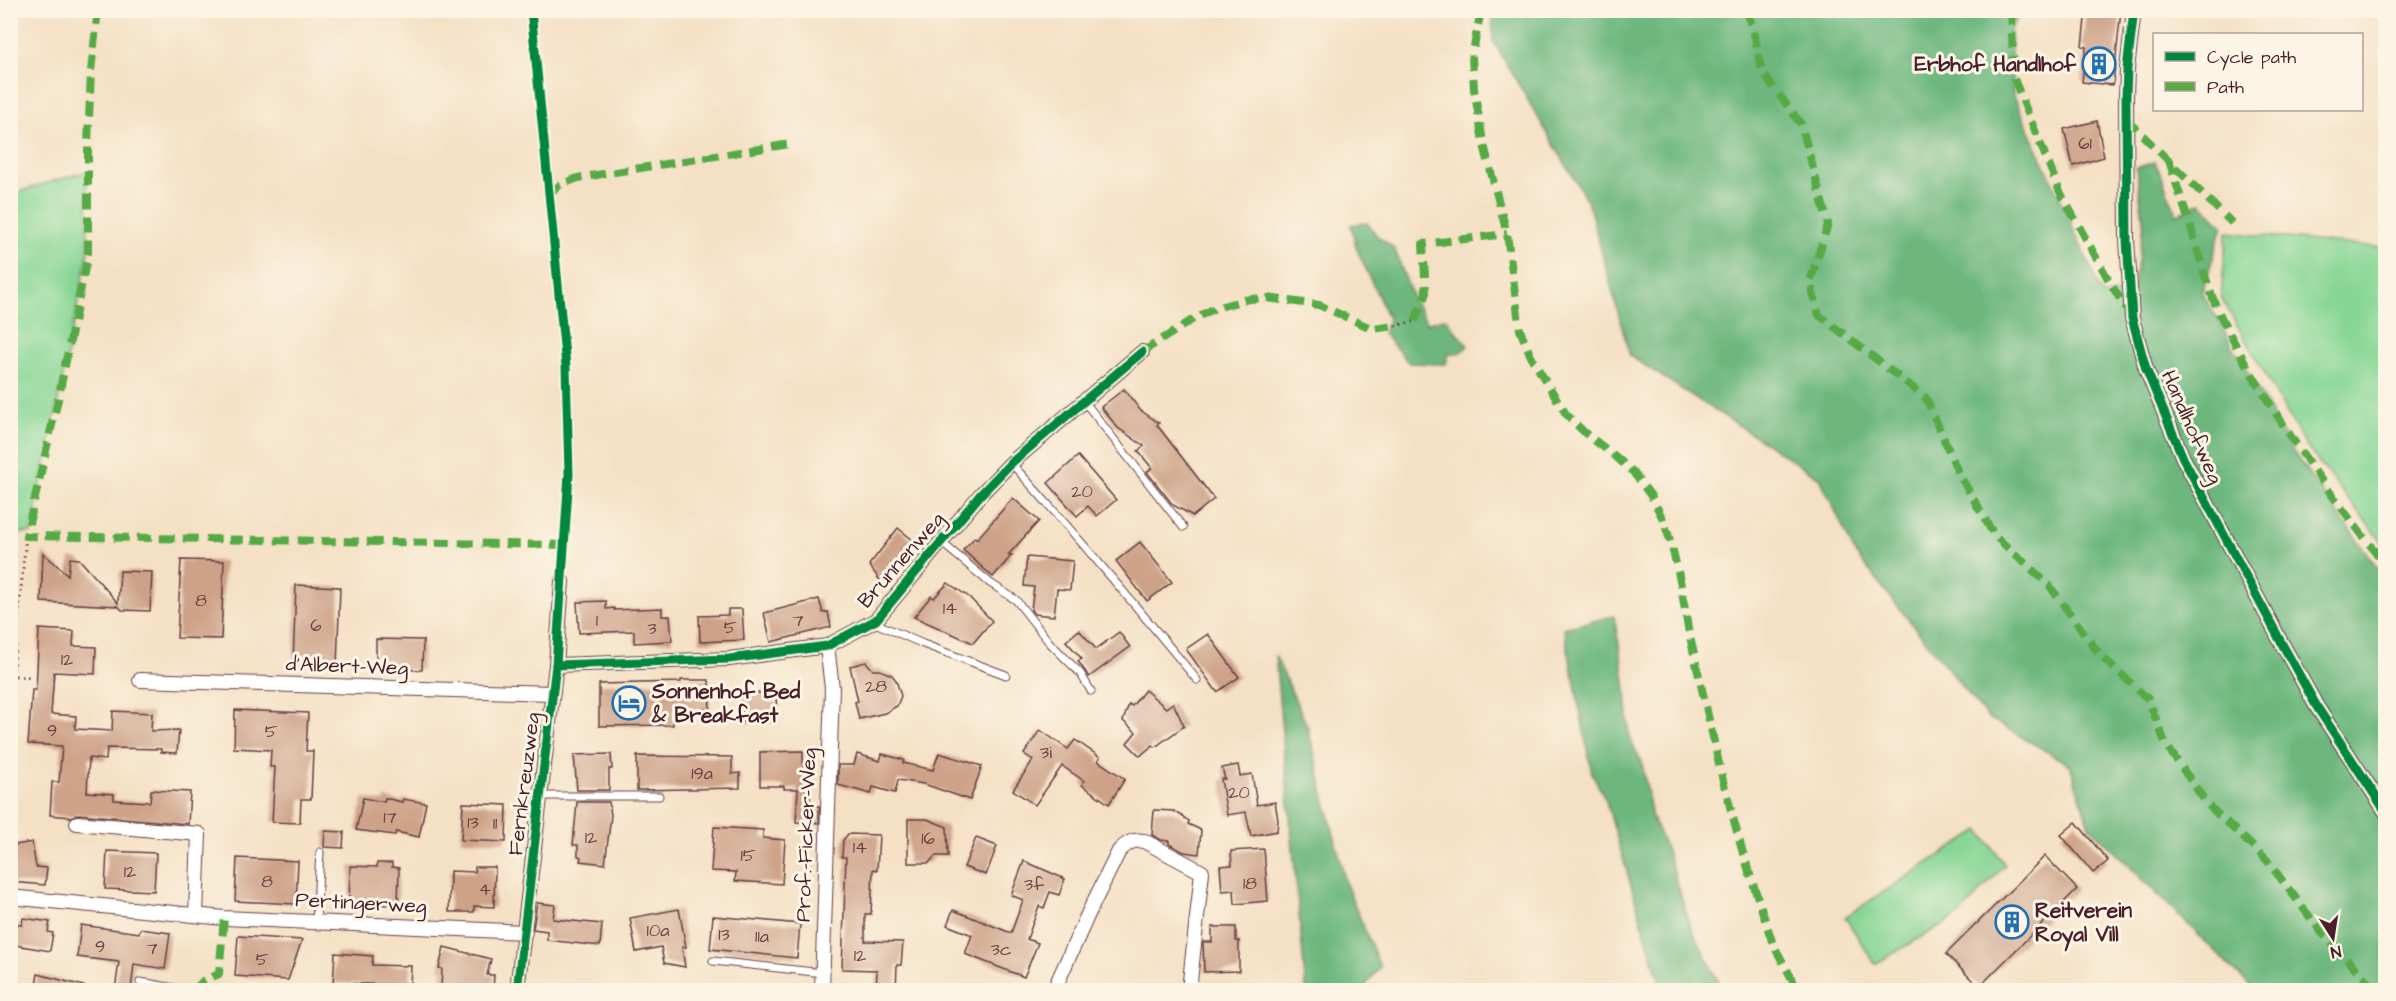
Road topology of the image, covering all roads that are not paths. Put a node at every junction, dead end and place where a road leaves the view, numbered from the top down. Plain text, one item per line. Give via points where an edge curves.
1 (2134, 10) edge
2 (1142, 352) dead end
3 (1083, 400) junction
4 (1011, 463) junction
5 (1182, 527) dead end
6 (941, 542) junction
7 (562, 581) dead end
8 (873, 622) junction
9 (827, 646) junction
10 (556, 665) junction
11 (1006, 675) dead end
12 (140, 680) dead end
13 (1197, 680) dead end
14 (1091, 691) dead end
15 (552, 693) junction
16 (540, 796) junction
17 (659, 796) dead end
18 (2385, 812) edge
19 (77, 823) dead end
20 (320, 852) dead end
21 (10, 897) edge
22 (196, 915) junction
23 (316, 922) junction
24 (525, 932) junction
25 (713, 961) dead end
26 (823, 973) junction
27 (140, 982) dead end
28 (186, 990) edge
29 (517, 990) edge
30 (822, 990) edge
31 (1054, 990) edge
32 (1189, 990) edge

1 - 18 street, Handlhofweg via 2126,96 2127,262 2132,318 2146,369 2183,458 2282,642 2317,706
2 - 3 street, Brunnenweg
3 - 4 street, Brunnenweg
3 - 5 lane
4 - 6 street, Brunnenweg
4 - 13 lane via 1107,570
6 - 8 street, Brunnenweg
6 - 14 lane via 1016,600
7 - 10 street, Fernkreuzweg
8 - 9 street, Brunnenweg
8 - 11 lane, Brunnenweg
9 - 10 street, Brunnenweg via 729,658
9 - 26 street, Prof.-Ficker-Weg via 832,688
10 - 15 street, Fernkreuzweg
12 - 15 street, d'Albert-Weg
15 - 16 street, Fernkreuzweg
16 - 17 lane
16 - 24 street, Fernkreuzweg
19 - 22 street via 199,834
20 - 23 lane
21 - 22 street, Pertingerweg
22 - 23 street, Pertingerweg
23 - 24 street, Pertingerweg
24 - 29 street, Fernkreuzweg
25 - 26 lane
26 - 30 street, Prof.-Ficker-Weg
27 - 28 lane
31 - 32 street via 1119,851 1137,840 1202,872

